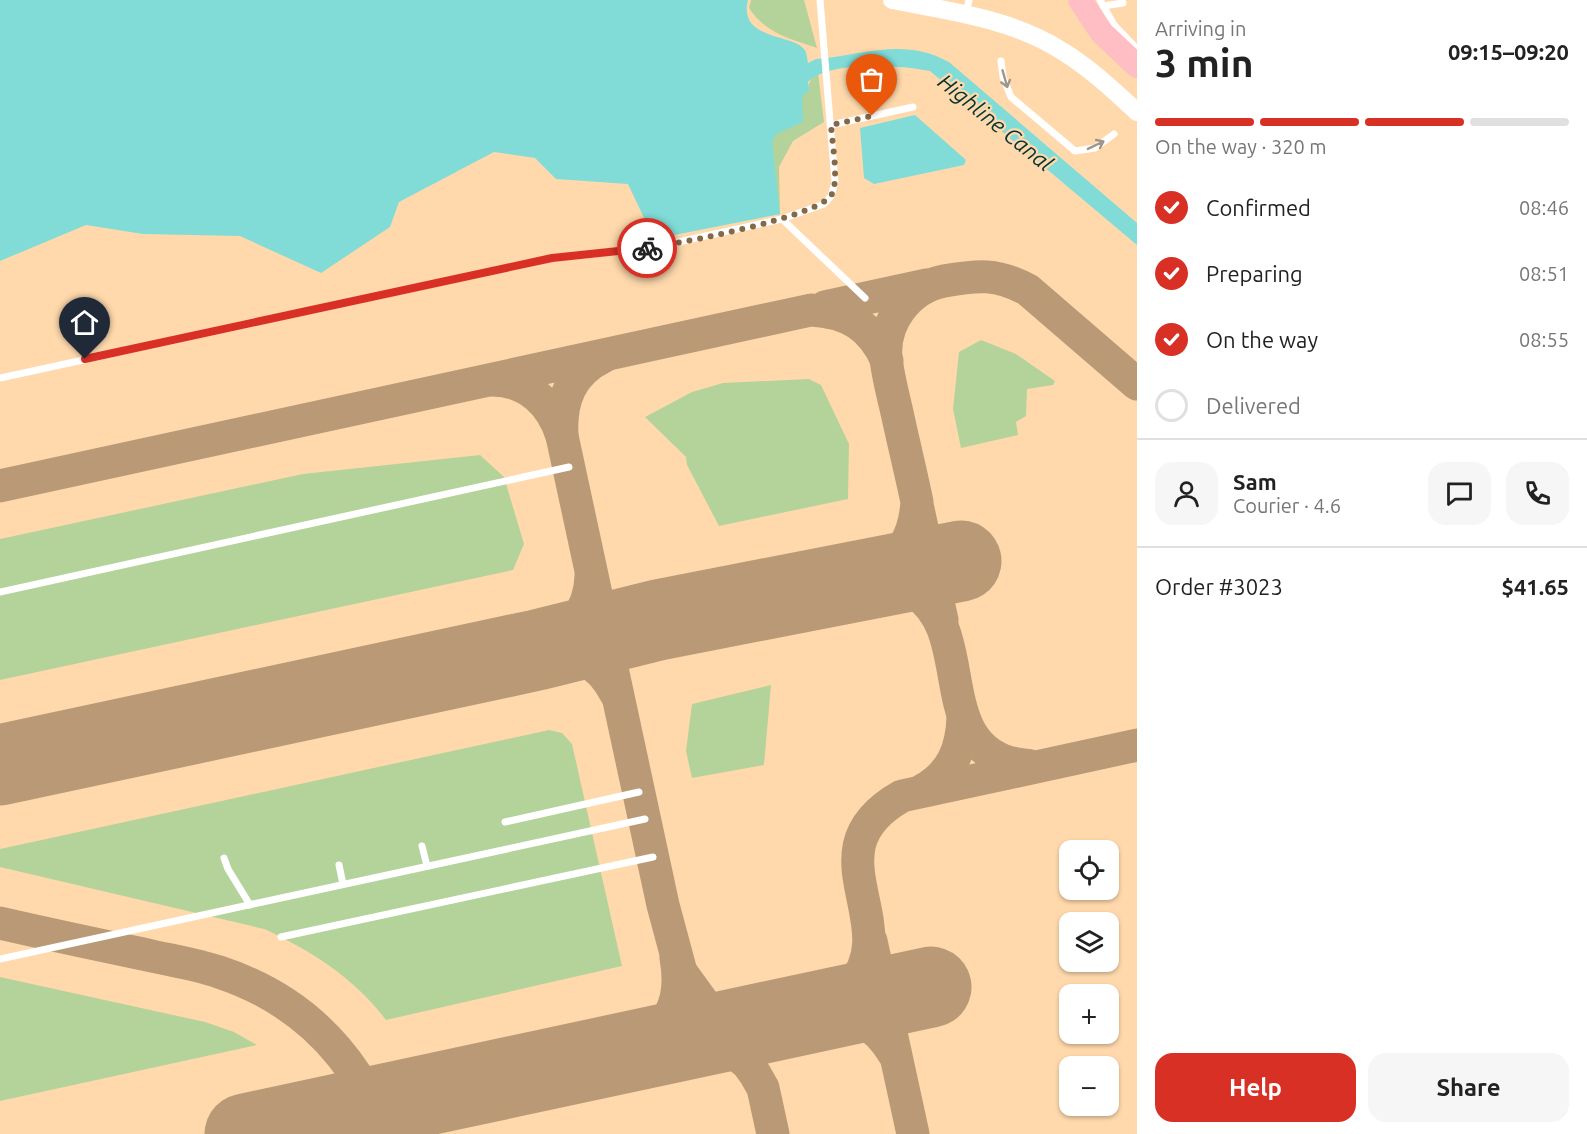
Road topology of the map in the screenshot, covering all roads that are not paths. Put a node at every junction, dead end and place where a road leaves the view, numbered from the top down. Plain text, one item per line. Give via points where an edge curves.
1 (820, 0) edge
2 (892, 0) edge
3 (950, 0) edge
4 (1094, 2) edge
5 (1123, 3) dead end
6 (929, 4) edge
7 (968, 7) edge
8 (1137, 50) edge
9 (1001, 61) dead end
10 (1137, 66) edge
11 (913, 107) dead end
12 (1137, 111) edge
13 (831, 125) junction
14 (1114, 134) dead end
15 (782, 219) junction
16 (865, 298) dead end
17 (0, 378) edge
18 (569, 467) dead end
19 (0, 592) edge
20 (639, 792) dead end
21 (645, 819) dead end
22 (505, 822) dead end
23 (422, 846) dead end
24 (653, 857) dead end
25 (224, 858) dead end
26 (339, 865) dead end
27 (427, 866) junction
28 (343, 884) junction
29 (250, 905) junction
30 (281, 937) dead end
31 (0, 959) edge

1 - 13 lane
2 - 6 street
3 - 6 lane
4 - 5 lane
4 - 8 lane
4 - 10 highway via 1102,33
6 - 7 street
7 - 12 street via 1060,49
9 -> 14 lane via 1011,97 1076,151 1095,148
11 - 13 lane
13 - 15 lane via 835,182 831,195 824,204
15 - 16 lane
15 - 17 lane via 651,248 552,258
18 - 19 lane
20 - 22 lane
21 - 27 lane
23 - 27 lane
24 - 30 lane
25 - 29 lane
26 - 28 lane
27 - 28 lane
28 - 29 lane
29 - 31 lane

